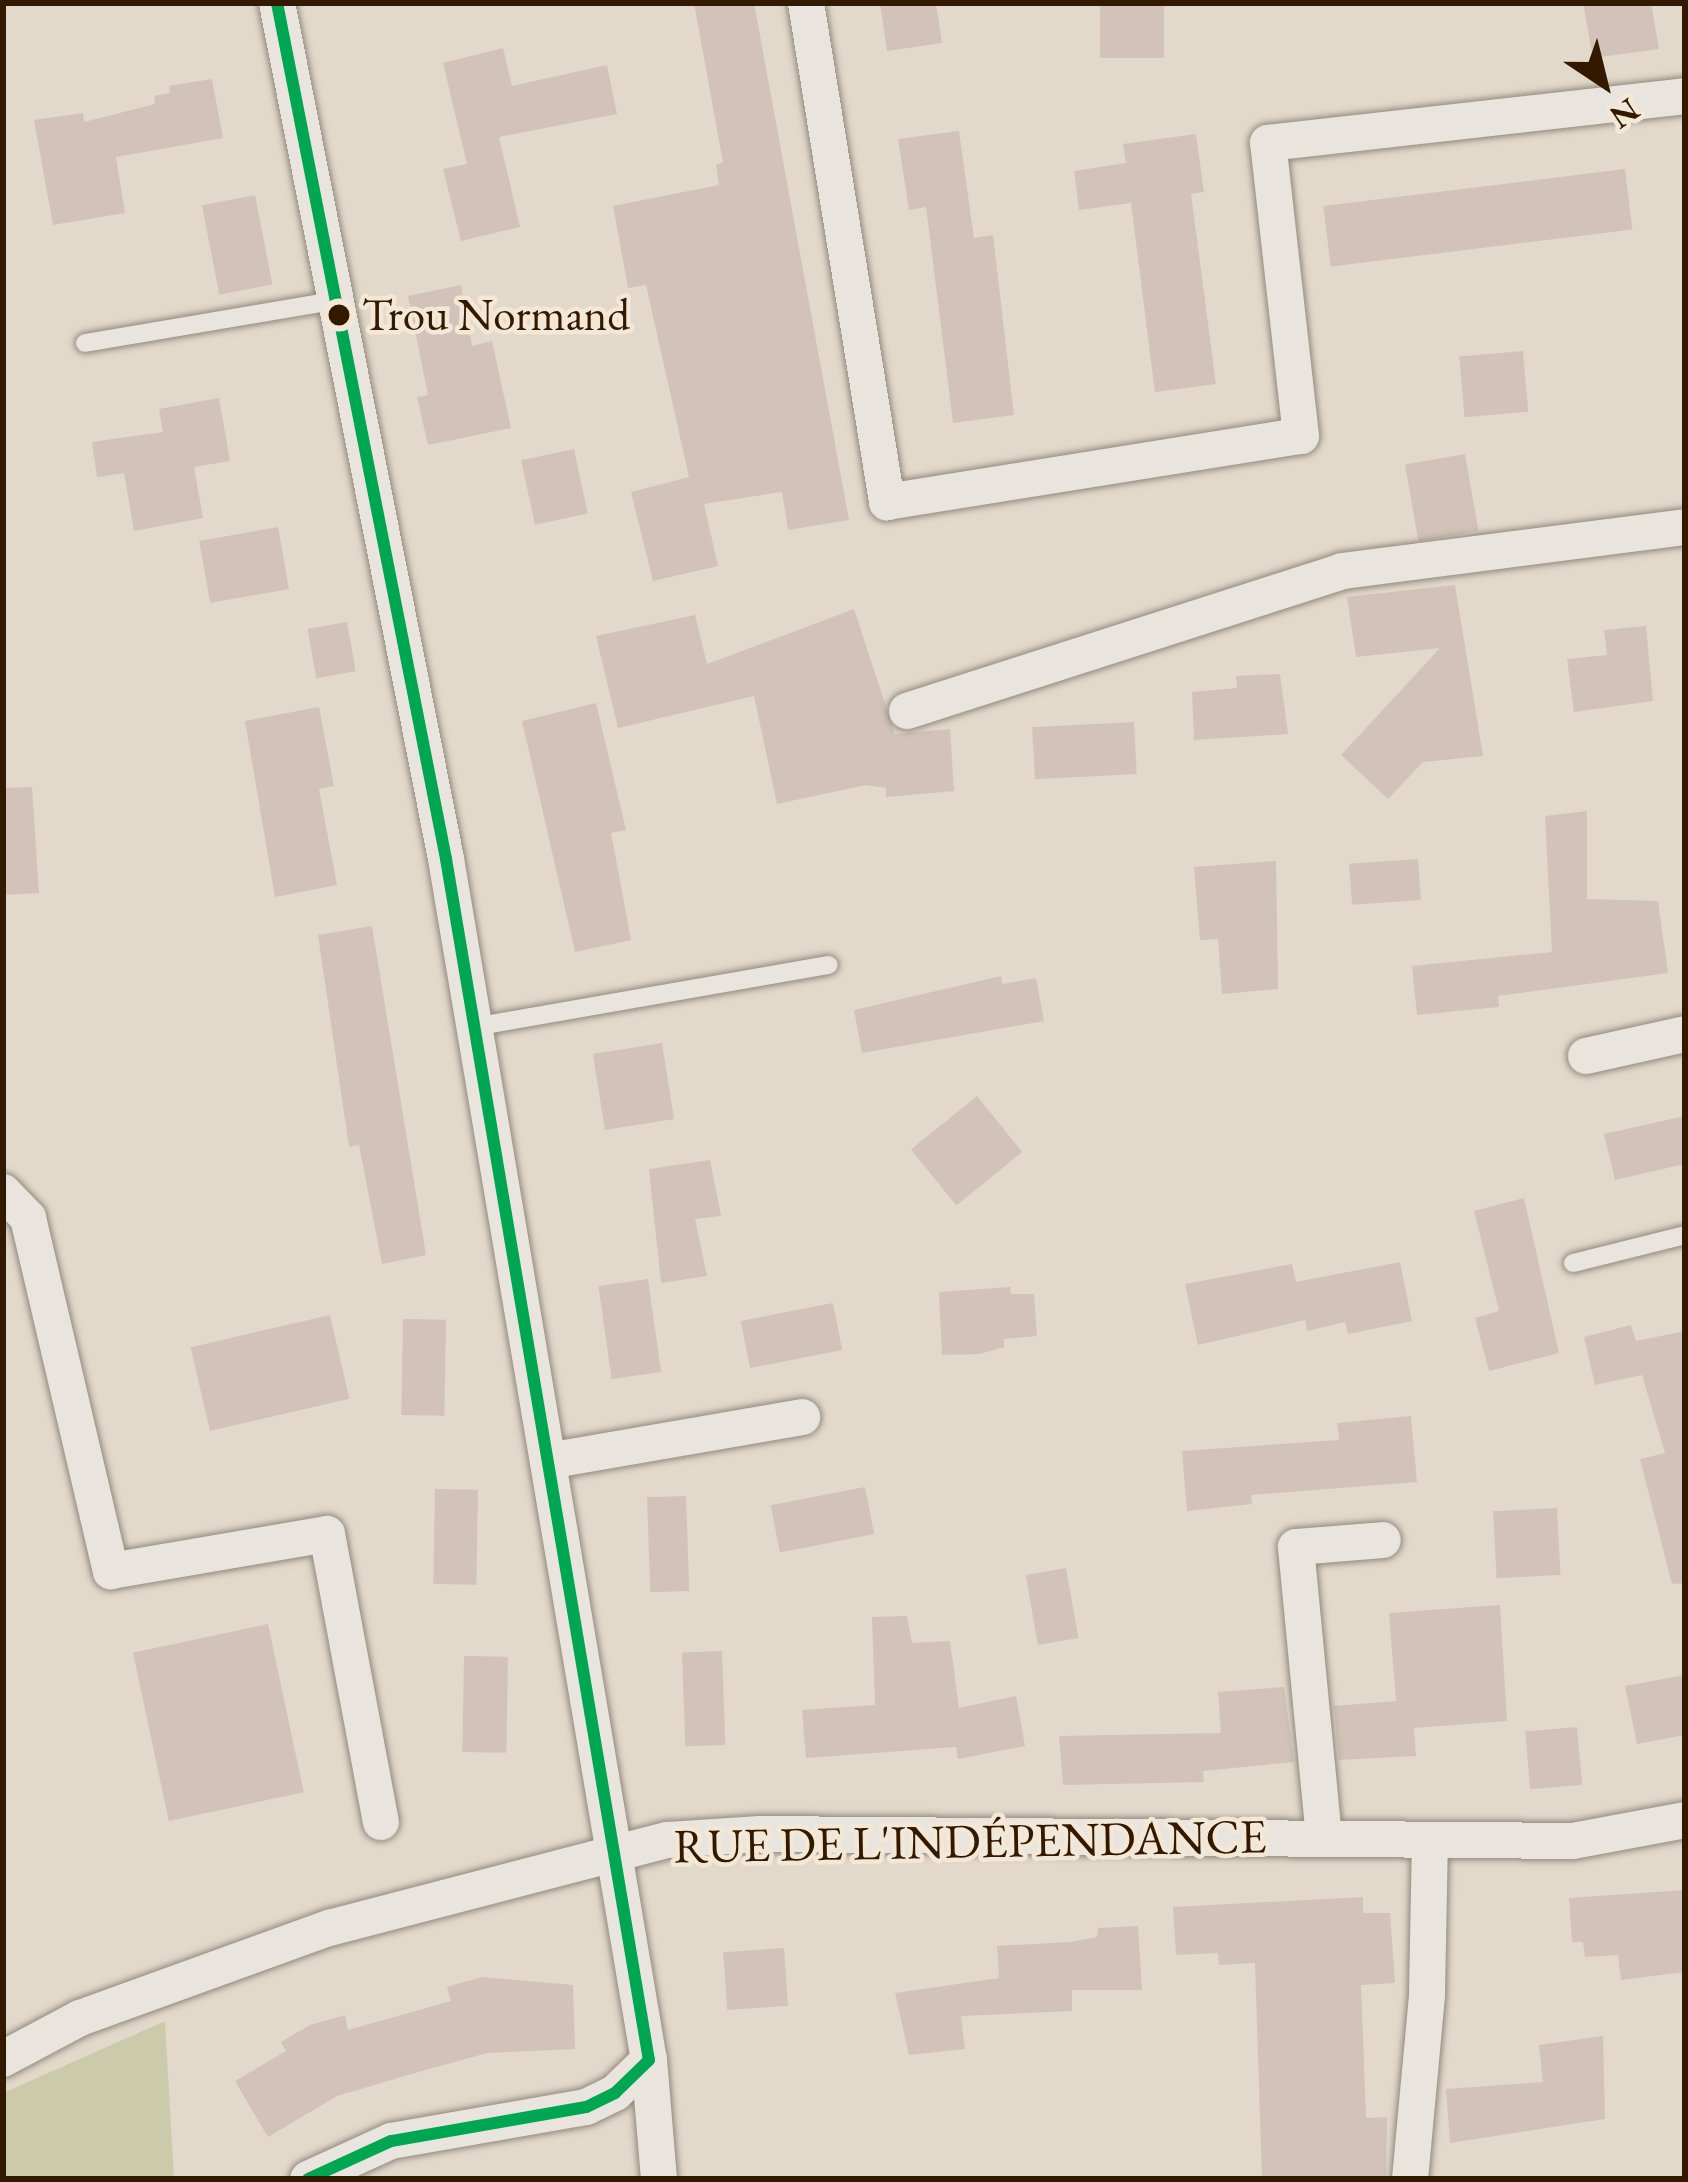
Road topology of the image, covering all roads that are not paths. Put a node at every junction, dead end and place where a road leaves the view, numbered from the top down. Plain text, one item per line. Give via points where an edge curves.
1 (278, 3) edge
2 (806, 3) edge
3 (1685, 96) edge
4 (339, 300) junction
5 (85, 343) dead end
6 (1685, 527) edge
7 (908, 711) dead end
8 (829, 965) dead end
9 (468, 1028) junction
10 (1685, 1034) edge
11 (1586, 1056) dead end
12 (3, 1192) edge
13 (1685, 1234) edge
14 (1573, 1263) dead end
15 (802, 1417) dead end
16 (548, 1461) junction
17 (1383, 1540) dead end
18 (1685, 1820) edge
19 (381, 1822) dead end
20 (1324, 1838) junction
21 (1430, 1840) junction
22 (619, 1851) junction
23 (3, 2059) edge
24 (649, 2060) junction
25 (308, 2179) edge
26 (659, 2179) edge
27 (1410, 2179) edge

1 - 4 street
2 - 3 street via 887,502 1301,436 1268,143
4 - 5 lane
4 - 9 street via 446,859
6 - 7 street via 1342,571
8 - 9 lane
9 - 16 street
10 - 11 street
12 - 19 street via 28,1218 111,1571 327,1534
13 - 14 lane
15 - 16 street
16 - 22 street
17 - 20 street via 1297,1547
18 - 21 street, RUE DE L'INDÉPENDANCE via 1573,1841
20 - 21 street, RUE DE L'INDÉPENDANCE
20 - 22 street, RUE DE L'INDÉPENDANCE via 760,1834
21 - 27 street via 1427,1994
22 - 23 street, RUE DE L'INDÉPENDANCE via 328,1928 80,2018
22 - 24 street
24 - 25 street via 586,2107 391,2141
24 - 26 street

